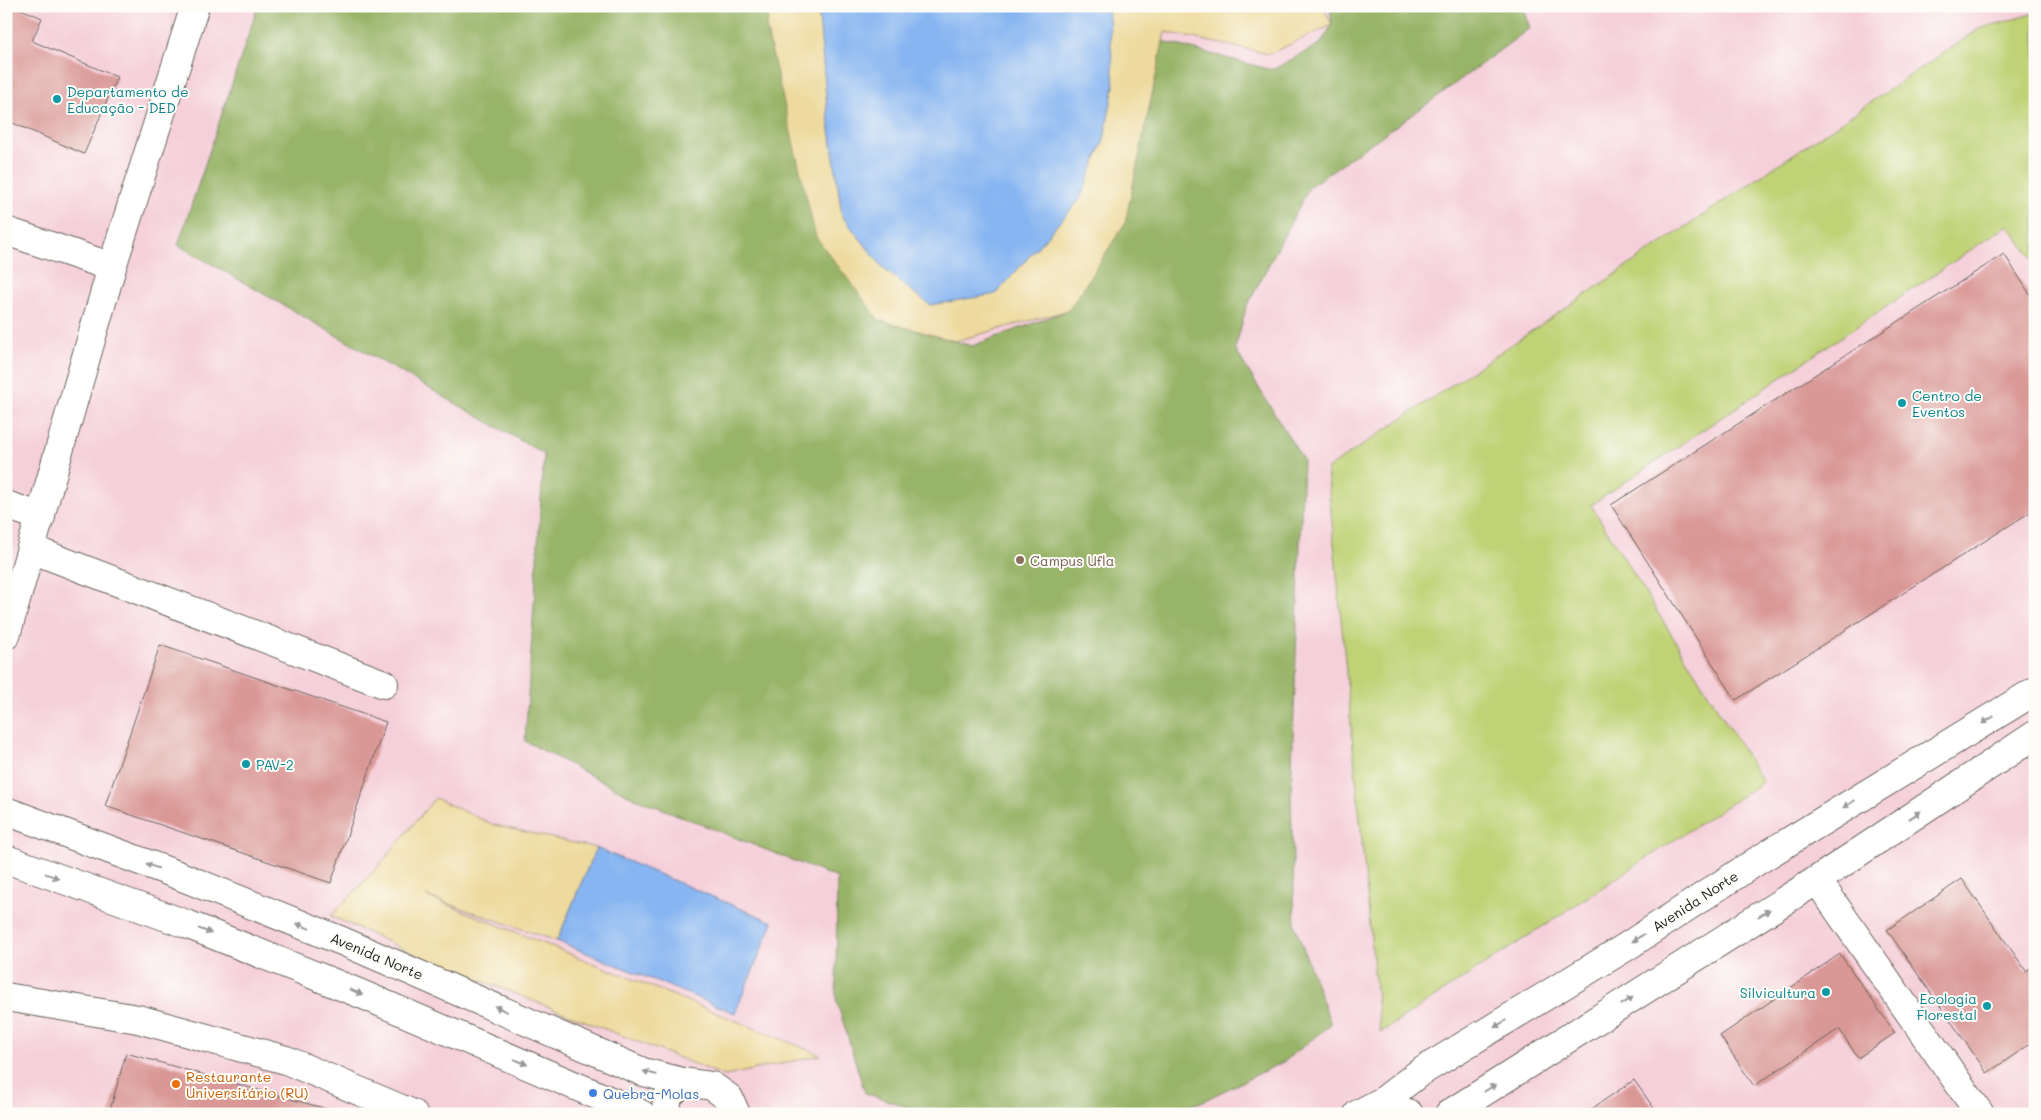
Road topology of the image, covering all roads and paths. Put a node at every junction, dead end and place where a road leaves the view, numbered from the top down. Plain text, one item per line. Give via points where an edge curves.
1 (195, 6) edge
2 (6, 231) edge
3 (112, 267) junction
4 (6, 505) edge
5 (41, 517) junction
6 (31, 548) junction
7 (6, 635) edge
8 (384, 684) dead end
9 (2035, 691) edge
10 (2035, 735) edge
11 (6, 811) edge
12 (6, 859) edge
13 (1817, 880) junction
14 (6, 997) edge
15 (683, 1082) junction
16 (1383, 1100) junction
17 (413, 1114) edge
18 (641, 1114) edge
19 (665, 1114) edge
20 (736, 1114) edge
21 (1358, 1114) edge
22 (1409, 1114) edge
23 (1449, 1114) edge
24 (1980, 1114) edge

1 - 3 street
2 - 3 street
3 - 5 street
4 - 5 street
5 - 6 street
6 - 7 street
6 - 8 street
9 -> 16 street, Avenida Norte via 1419,1073
13 -> 10 street
15 -> 11 street, Avenida Norte via 643,1072 342,941
12 -> 18 street via 190,925
23 -> 13 street
13 - 24 street
14 - 17 street via 138,1019 286,1060
15 - 19 street via 668,1096
15 - 20 street, Avenida Norte via 712,1086 729,1098
16 - 21 street, Avenida Norte
16 - 22 street

